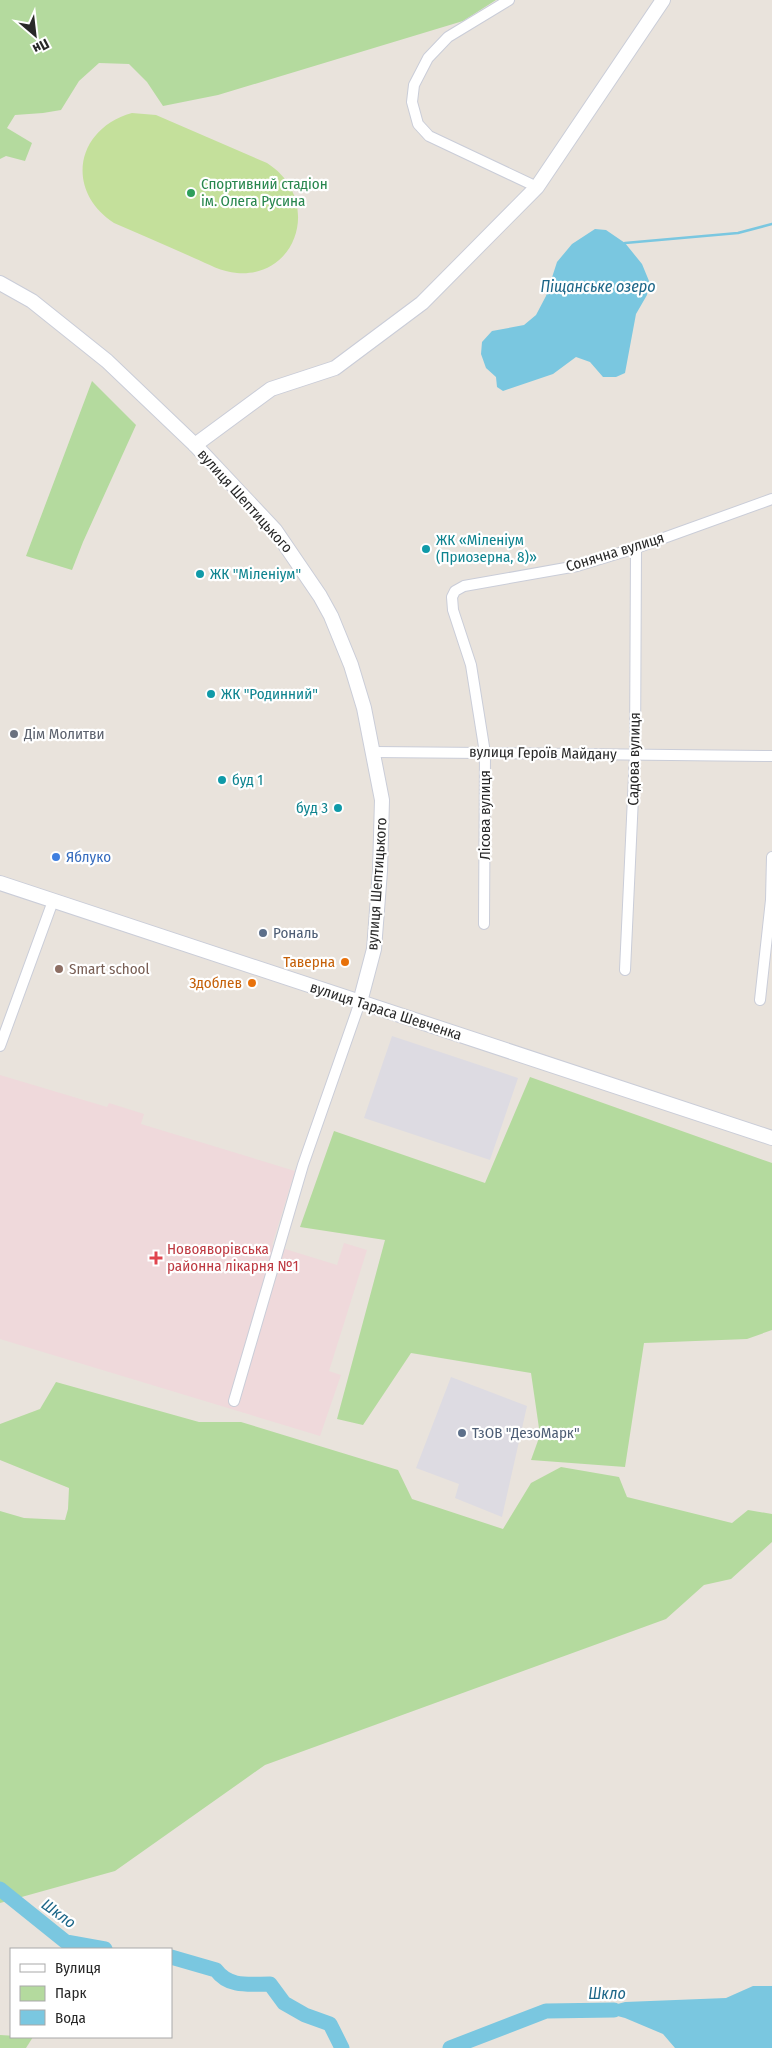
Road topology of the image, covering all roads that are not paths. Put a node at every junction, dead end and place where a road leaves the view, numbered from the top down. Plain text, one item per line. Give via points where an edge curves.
1 (509, 0) edge
2 (663, 0) edge
3 (537, 187) junction
4 (0, 283) edge
5 (195, 446) junction
6 (772, 499) edge
7 (636, 548) junction
8 (455, 591) joint
9 (374, 752) junction
10 (485, 753) junction
11 (635, 754) junction
12 (772, 756) edge
13 (772, 857) edge
14 (0, 883) edge
15 (53, 901) junction
16 (484, 924) dead end
17 (625, 970) dead end
18 (760, 1000) dead end
19 (360, 1002) junction
20 (0, 1046) edge
21 (772, 1138) edge
22 (234, 1401) dead end

1 - 3 street via 448,37 428,58 414,85 412,102 418,124 429,136
2 - 3 street
3 - 5 street via 422,303 335,368 271,389
4 - 5 street, вулиця Шептицького via 32,302 108,361
5 - 9 street, вулиця Шептицького via 275,530 320,596 351,665
6 - 7 street, Сонячна вулиця
7 - 8 street, Сонячна вулиця via 577,566 464,586
7 - 11 street, Садова вулиця
8 - 10 street, Лісова вулиця via 453,610 471,665
9 - 10 street, вулиця Героїв Майдану
9 - 19 street, вулиця Шептицького via 382,800 380,871 374,949
10 - 11 street, вулиця Героїв Майдану
10 - 16 street, Лісова вулиця
11 - 12 street, вулиця Героїв Майдану
11 - 17 street, Садова вулиця
13 - 18 street via 771,900
14 - 15 street, вулиця Тараса Шевченка
15 - 19 street, вулиця Тараса Шевченка
15 - 20 street
19 - 21 street, вулиця Тараса Шевченка
19 - 22 street via 303,1166

